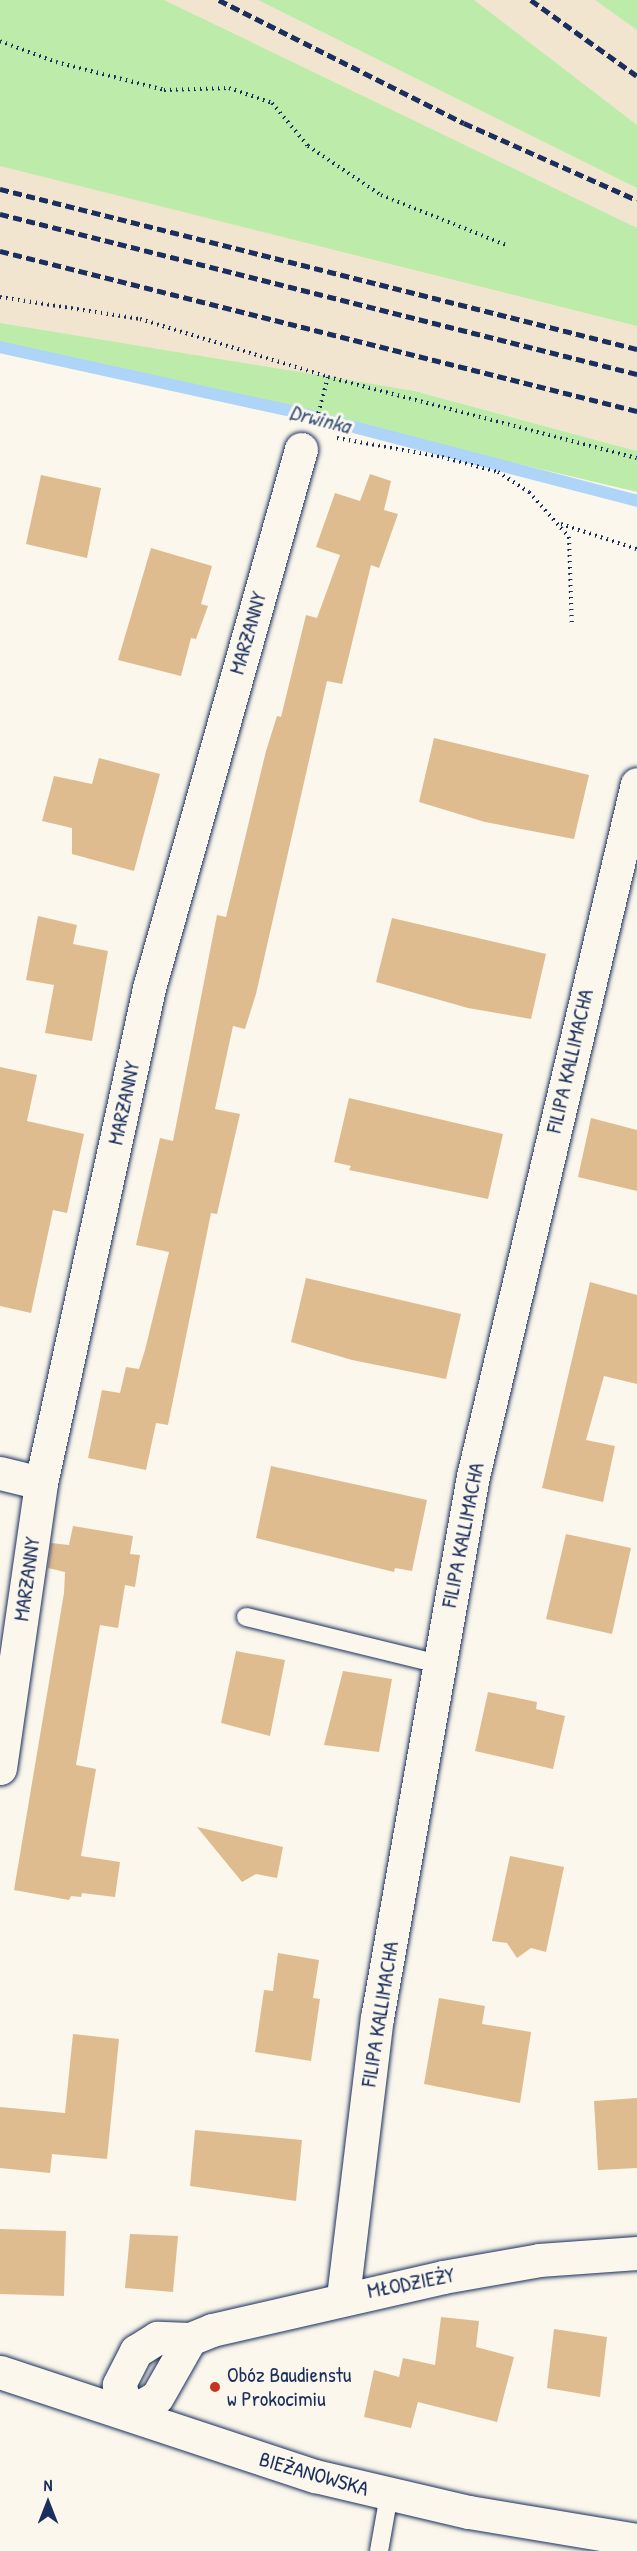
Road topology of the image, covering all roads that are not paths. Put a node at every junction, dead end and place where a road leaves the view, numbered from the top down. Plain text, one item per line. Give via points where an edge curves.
1 (316, 443) road end
2 (637, 784) edge
3 (0, 1473) edge
4 (41, 1483) junction
5 (246, 1617) dead end
6 (439, 1664) junction
7 (0, 1768) edge
8 (637, 2253) edge
9 (343, 2297) junction
10 (0, 2372) edge
11 (129, 2413) junction
12 (389, 2495) junction
13 (637, 2540) edge
14 (379, 2551) edge

1 - 4 street, MARZANNY via 149,988
2 - 6 street, FILIPA KALLIMACHA via 494,1380
3 - 4 street
4 - 7 street, MARZANNY
5 - 6 lane
6 - 9 street, FILIPA KALLIMACHA via 377,2018
8 - 9 street, MŁODZIEŻY via 539,2260
9 - 11 street, MŁODZIEŻY via 190,2339 158,2397
10 - 11 street, BIEŻANOWSKA
11 - 12 street, BIEŻANOWSKA via 269,2462
12 - 13 street, BIEŻANOWSKA
12 - 14 lane

